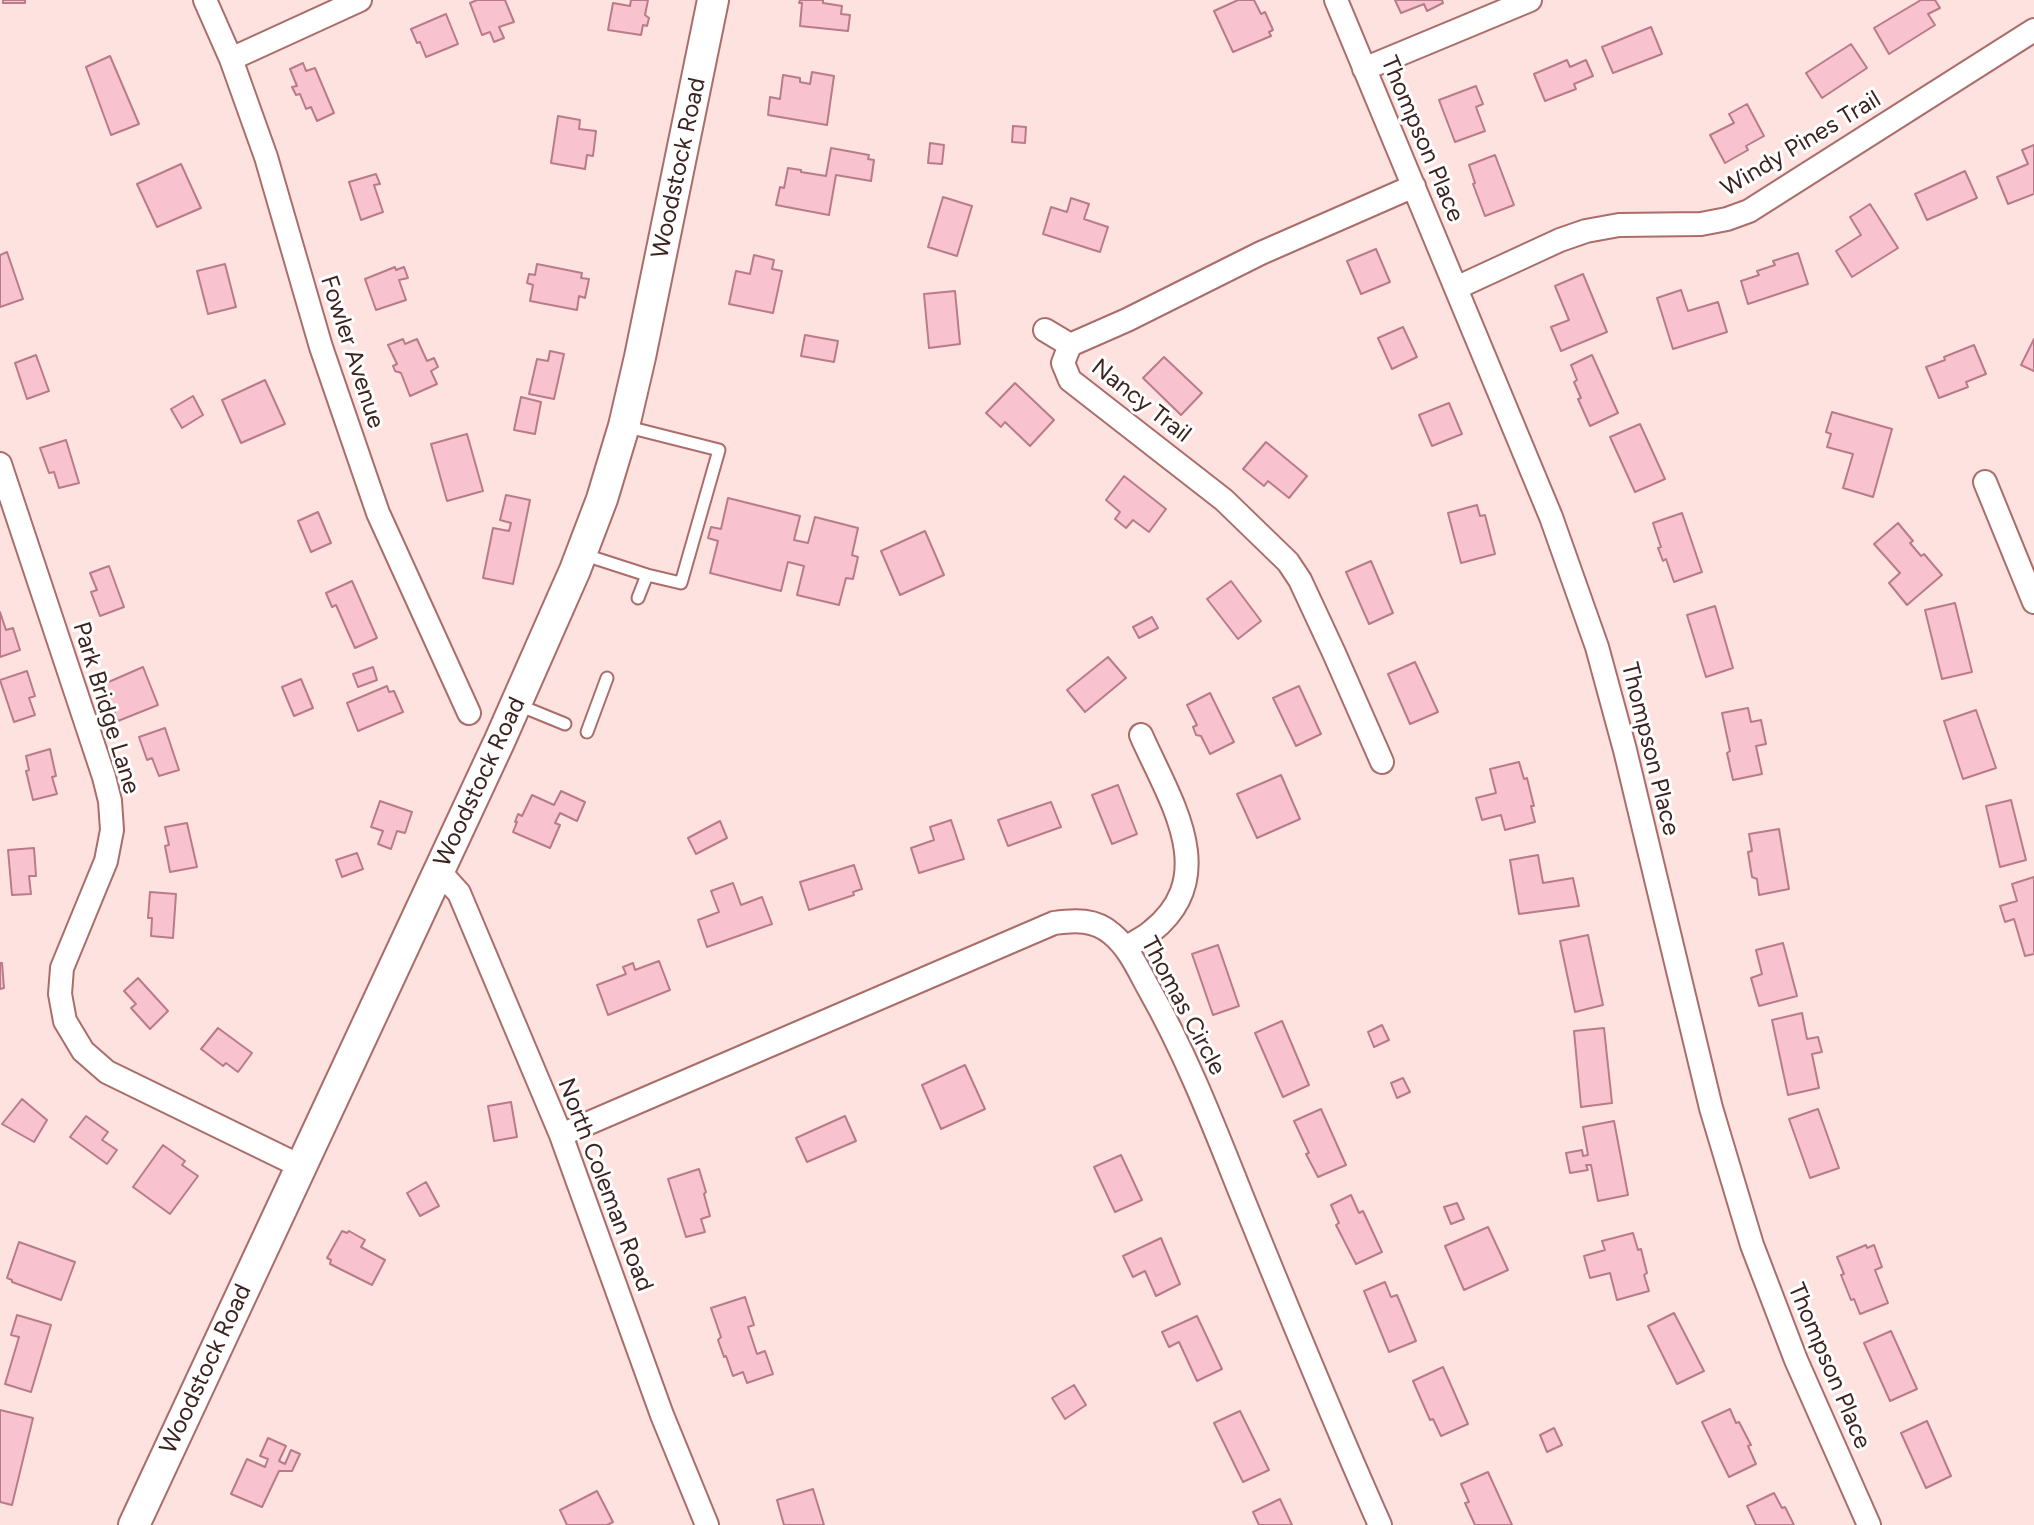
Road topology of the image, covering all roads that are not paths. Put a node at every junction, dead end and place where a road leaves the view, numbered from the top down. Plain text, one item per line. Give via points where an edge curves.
1 (205, 0) edge
2 (360, 0) edge
3 (713, 0) edge
4 (1336, 0) edge
5 (1530, 0) edge
6 (2027, 34) edge
7 (231, 59) junction
8 (1364, 69) junction
9 (1414, 186) junction
10 (1456, 288) junction
11 (1045, 330) dead end
12 (1070, 345) junction
13 (624, 426) junction
14 (0, 464) edge
15 (1985, 482) dead end
16 (581, 554) junction
17 (647, 575) junction
18 (638, 598) dead end
19 (2034, 602) edge
20 (607, 678) dead end
21 (516, 704) junction
22 (469, 713) dead end
23 (565, 724) dead end
24 (587, 732) dead end
25 (1141, 735) dead end
26 (1382, 762) dead end
27 (439, 871) junction
28 (1126, 948) junction
29 (561, 1135) junction
30 (300, 1166) junction
31 (134, 1525) edge
32 (707, 1525) edge
33 (1380, 1525) edge
34 (1869, 1525) edge

1 - 7 street, Fowler Avenue
2 - 7 street
3 - 13 street, Woodstock Road
4 - 8 street, Thompson Place
5 - 8 street
6 - 10 street, Windy Pines Trail via 1749,211 1701,224 1586,231
7 - 22 street, Fowler Avenue via 378,513
8 - 9 street, Thompson Place
9 - 10 street, Thompson Place
9 - 12 street, Nancy Trail
10 - 34 street, Thompson Place via 1551,517 1597,647 1711,1108 1752,1245
11 - 12 street
12 - 26 street, Nancy Trail via 1063,363 1070,380 1224,500 1288,562
13 - 16 street, Woodstock Road
13 - 17 lane via 719,450 681,583
14 - 30 street, Park Bridge Lane via 110,801 106,861 62,968 65,1021 83,1051 107,1072
15 - 19 street
16 - 17 lane
16 - 21 street, Woodstock Road
17 - 18 lane
20 - 24 lane
21 - 23 lane
21 - 27 street, Woodstock Road
25 - 28 street via 1182,827 1188,866 1181,895 1168,916
27 - 29 street, North Coleman Road via 459,893
27 - 30 street, Woodstock Road
28 - 29 street, Thomas Circle via 1110,931 1092,923 1054,923
28 - 33 street, Thomas Circle via 1192,1074
29 - 32 street, North Coleman Road
30 - 31 street, Woodstock Road

